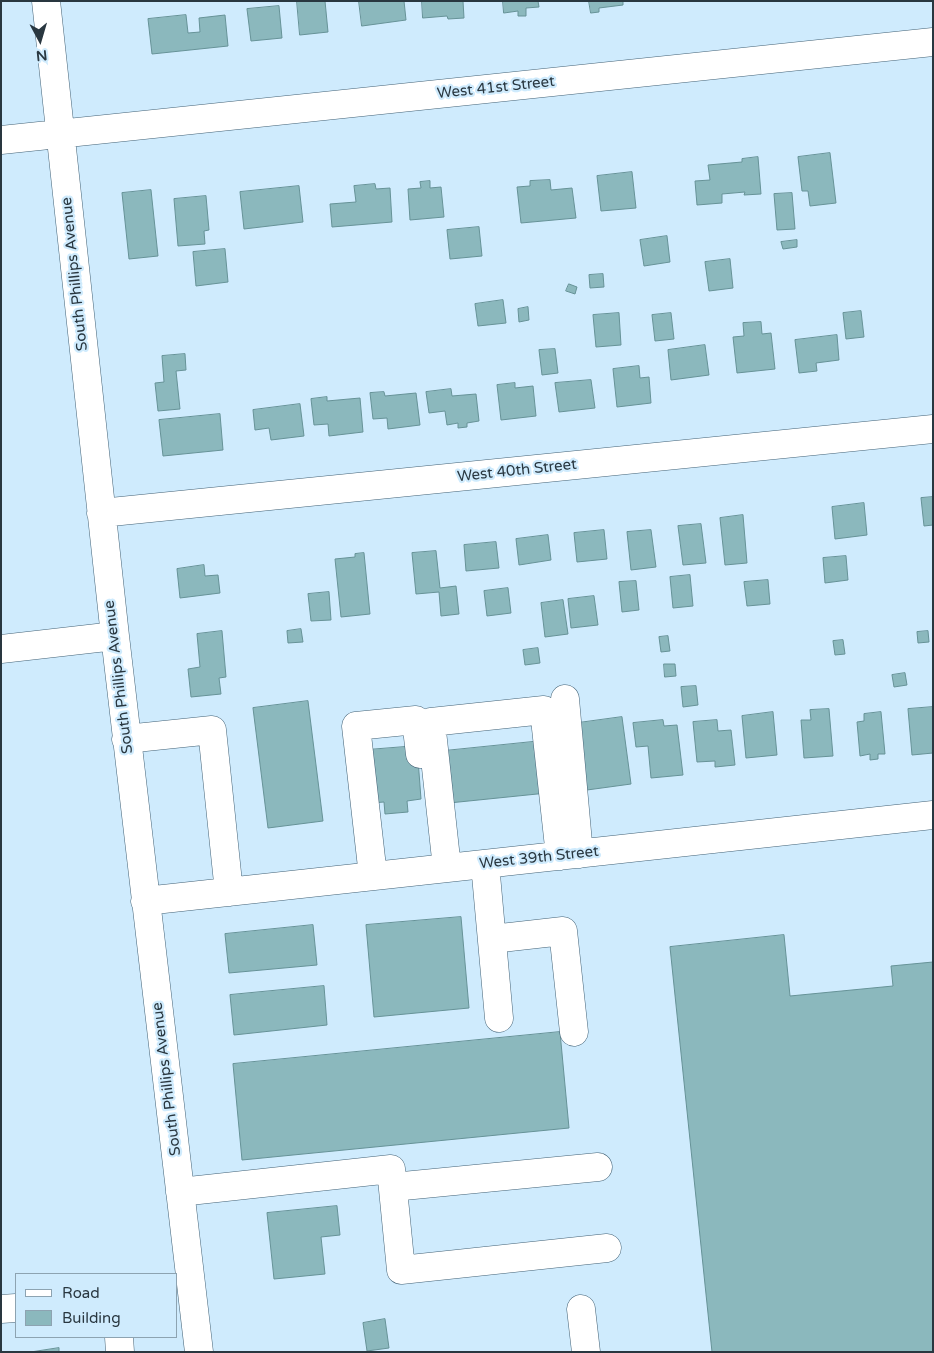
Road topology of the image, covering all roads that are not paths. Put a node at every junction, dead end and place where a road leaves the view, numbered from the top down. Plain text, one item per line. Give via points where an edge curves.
1 (46, 1) edge
2 (933, 42) edge
3 (60, 134) junction
4 (1, 140) edge
5 (933, 429) edge
6 (101, 513) junction
7 (115, 636) junction
8 (1, 649) edge
9 (565, 699) dead end
10 (126, 739) junction
11 (933, 815) edge
12 (569, 855) junction
13 (485, 864) junction
14 (440, 869) junction
15 (373, 876) junction
16 (229, 892) junction
17 (145, 901) junction
18 (492, 939) junction
19 (499, 1018) dead end
20 (574, 1032) dead end
21 (598, 1167) dead end
22 (393, 1187) junction
23 (180, 1192) junction
24 (607, 1248) dead end
25 (184, 1291) edge
26 (15, 1308) edge
27 (1, 1309) edge
28 (581, 1309) dead end
29 (119, 1338) edge
30 (120, 1352) edge
31 (199, 1352) edge
32 (586, 1352) edge

1 - 3 street, South Phillips Avenue
2 - 3 street, West 41st Street
3 - 4 street, West 41st Street
3 - 6 street, South Phillips Avenue
5 - 6 street, West 40th Street
6 - 7 street, South Phillips Avenue
7 - 8 street
7 - 10 street, South Phillips Avenue
9 - 12 street
10 - 16 street via 212,730
10 - 17 street, South Phillips Avenue
11 - 12 street, West 39th Street
12 - 13 street, West 39th Street
12 - 14 street via 544,710 431,722
13 - 14 street, West 39th Street
13 - 18 street
14 - 15 street, West 39th Street
14 - 15 street via 416,720 356,726
15 - 16 street, West 39th Street
16 - 17 street, West 39th Street
17 - 23 street, South Phillips Avenue
18 - 19 street
18 - 20 street via 563,931
21 - 22 street
22 - 23 street via 391,1169
22 - 24 street via 401,1270
23 - 25 street, South Phillips Avenue
25 - 31 street, South Phillips Avenue
26 - 27 street
28 - 32 street
29 - 30 street

